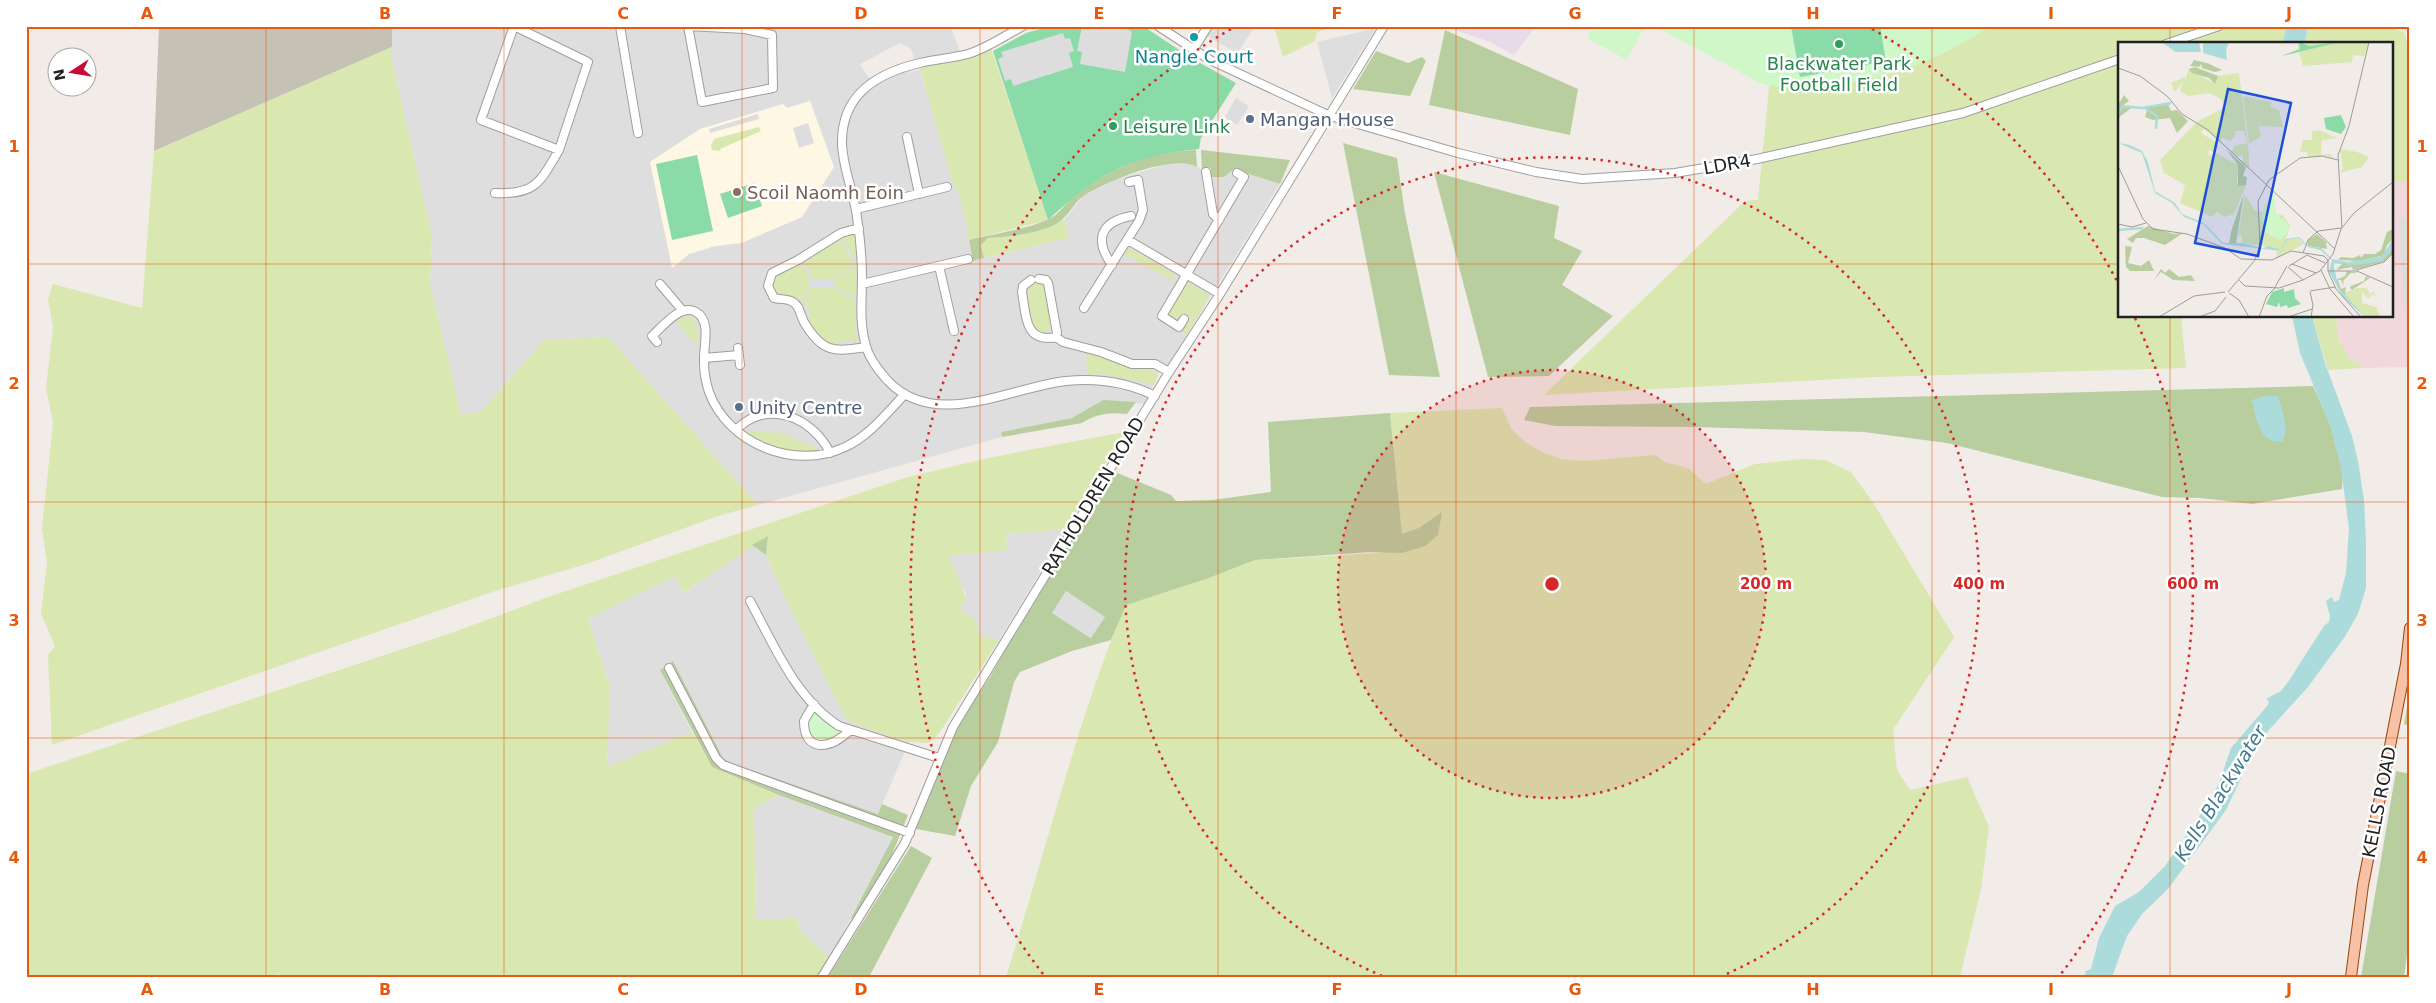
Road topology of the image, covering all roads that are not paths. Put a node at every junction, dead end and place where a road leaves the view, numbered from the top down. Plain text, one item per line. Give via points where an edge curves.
1 (514, 26) edge
2 (620, 26) edge
3 (688, 26) edge
4 (1022, 26) edge
5 (1158, 26) edge
6 (1208, 26) edge
7 (1384, 26) edge
8 (2219, 26) edge
9 (745, 28) edge
10 (2172, 42) edge
11 (1193, 50) junction
12 (2118, 60) edge
13 (1330, 116) junction
14 (638, 133) dead end
15 (907, 137) dead end
16 (559, 150) junction
17 (1206, 172) dead end
18 (1237, 173) dead end
19 (1129, 182) dead end
20 (948, 187) dead end
21 (496, 193) dead end
22 (919, 194) junction
23 (856, 209) junction
24 (1131, 216) dead end
25 (1219, 220) junction
26 (859, 228) junction
27 (1128, 240) junction
28 (968, 259) dead end
29 (939, 266) junction
30 (1112, 266) junction
31 (1187, 274) junction
32 (660, 284) dead end
33 (862, 284) junction
34 (1220, 294) junction
35 (1084, 308) dead end
36 (683, 311) junction
37 (1184, 319) dead end
38 (954, 331) dead end
39 (1056, 337) junction
40 (657, 342) dead end
41 (866, 347) junction
42 (704, 358) junction
43 (740, 366) dead end
44 (1169, 372) junction
45 (905, 394) junction
46 (1155, 396) junction
47 (736, 430) junction
48 (830, 453) junction
49 (750, 601) dead end
50 (2410, 628) edge
51 (669, 668) dead end
52 (814, 704) junction
53 (850, 730) junction
54 (939, 758) junction
55 (910, 833) junction
56 (822, 977) edge
57 (2351, 977) edge

1 - 16 street via 588,62
1 - 16 street via 480,120
2 - 14 street
3 - 9 street
3 - 9 street via 702,102 773,88 772,35
4 - 23 street via 981,50 920,63 889,74 864,88 845,117 842,142
5 - 11 street, LDR4
6 - 11 street
7 - 13 street, RATHOLDREN ROAD
8 - 10 street
11 - 13 street, LDR4 via 1243,77
12 - 13 street, LDR4 via 1963,112 1757,159 1665,174 1597,179 1567,177 1458,154
13 - 34 street, RATHOLDREN ROAD
15 - 22 street
16 - 21 street via 533,188 515,194
17 - 25 street via 1213,214
18 - 25 street via 1244,177
19 - 27 street via 1138,180 1143,210
20 - 22 street
22 - 23 street
23 - 26 street
24 - 30 street via 1113,221 1103,232 1105,255
25 - 31 street
26 - 33 street
26 - 41 street via 840,233 769,276 768,286 771,295 789,300 798,307 804,322 826,348 836,351
27 - 30 street
27 - 31 street
28 - 29 street
29 - 33 street
29 - 38 street
30 - 35 street
31 - 34 street
31 - 37 street via 1162,316 1179,326
32 - 36 street
33 - 41 street
34 - 44 street, RATHOLDREN ROAD
36 - 40 street via 652,336
36 - 42 street via 696,312 702,318 706,327
39 - 39 street via 1048,283 1043,278 1035,280 1023,286 1022,292 1030,331 1035,336
39 - 44 street via 1132,364 1155,364
41 - 45 street via 881,373
42 - 43 street via 739,352
42 - 47 street via 708,391 721,415
44 - 46 street, RATHOLDREN ROAD
45 - 46 street via 936,403 956,404 1082,380 1124,384
45 - 48 street via 862,438
46 - 54 street, RATHOLDREN ROAD via 958,720
47 - 48 street via 756,444 785,455
47 - 48 street via 752,417 791,416 820,436
49 - 52 street via 786,667
50 - 57 main road, KELLS ROAD via 2406,664 2363,885
51 - 55 street via 716,758 723,765
52 - 53 street via 829,720
52 - 53 street via 804,721 807,737 812,742 832,744
53 - 54 street
54 - 55 street, RATHOLDREN ROAD
55 - 56 street, RATHOLDREN ROAD

